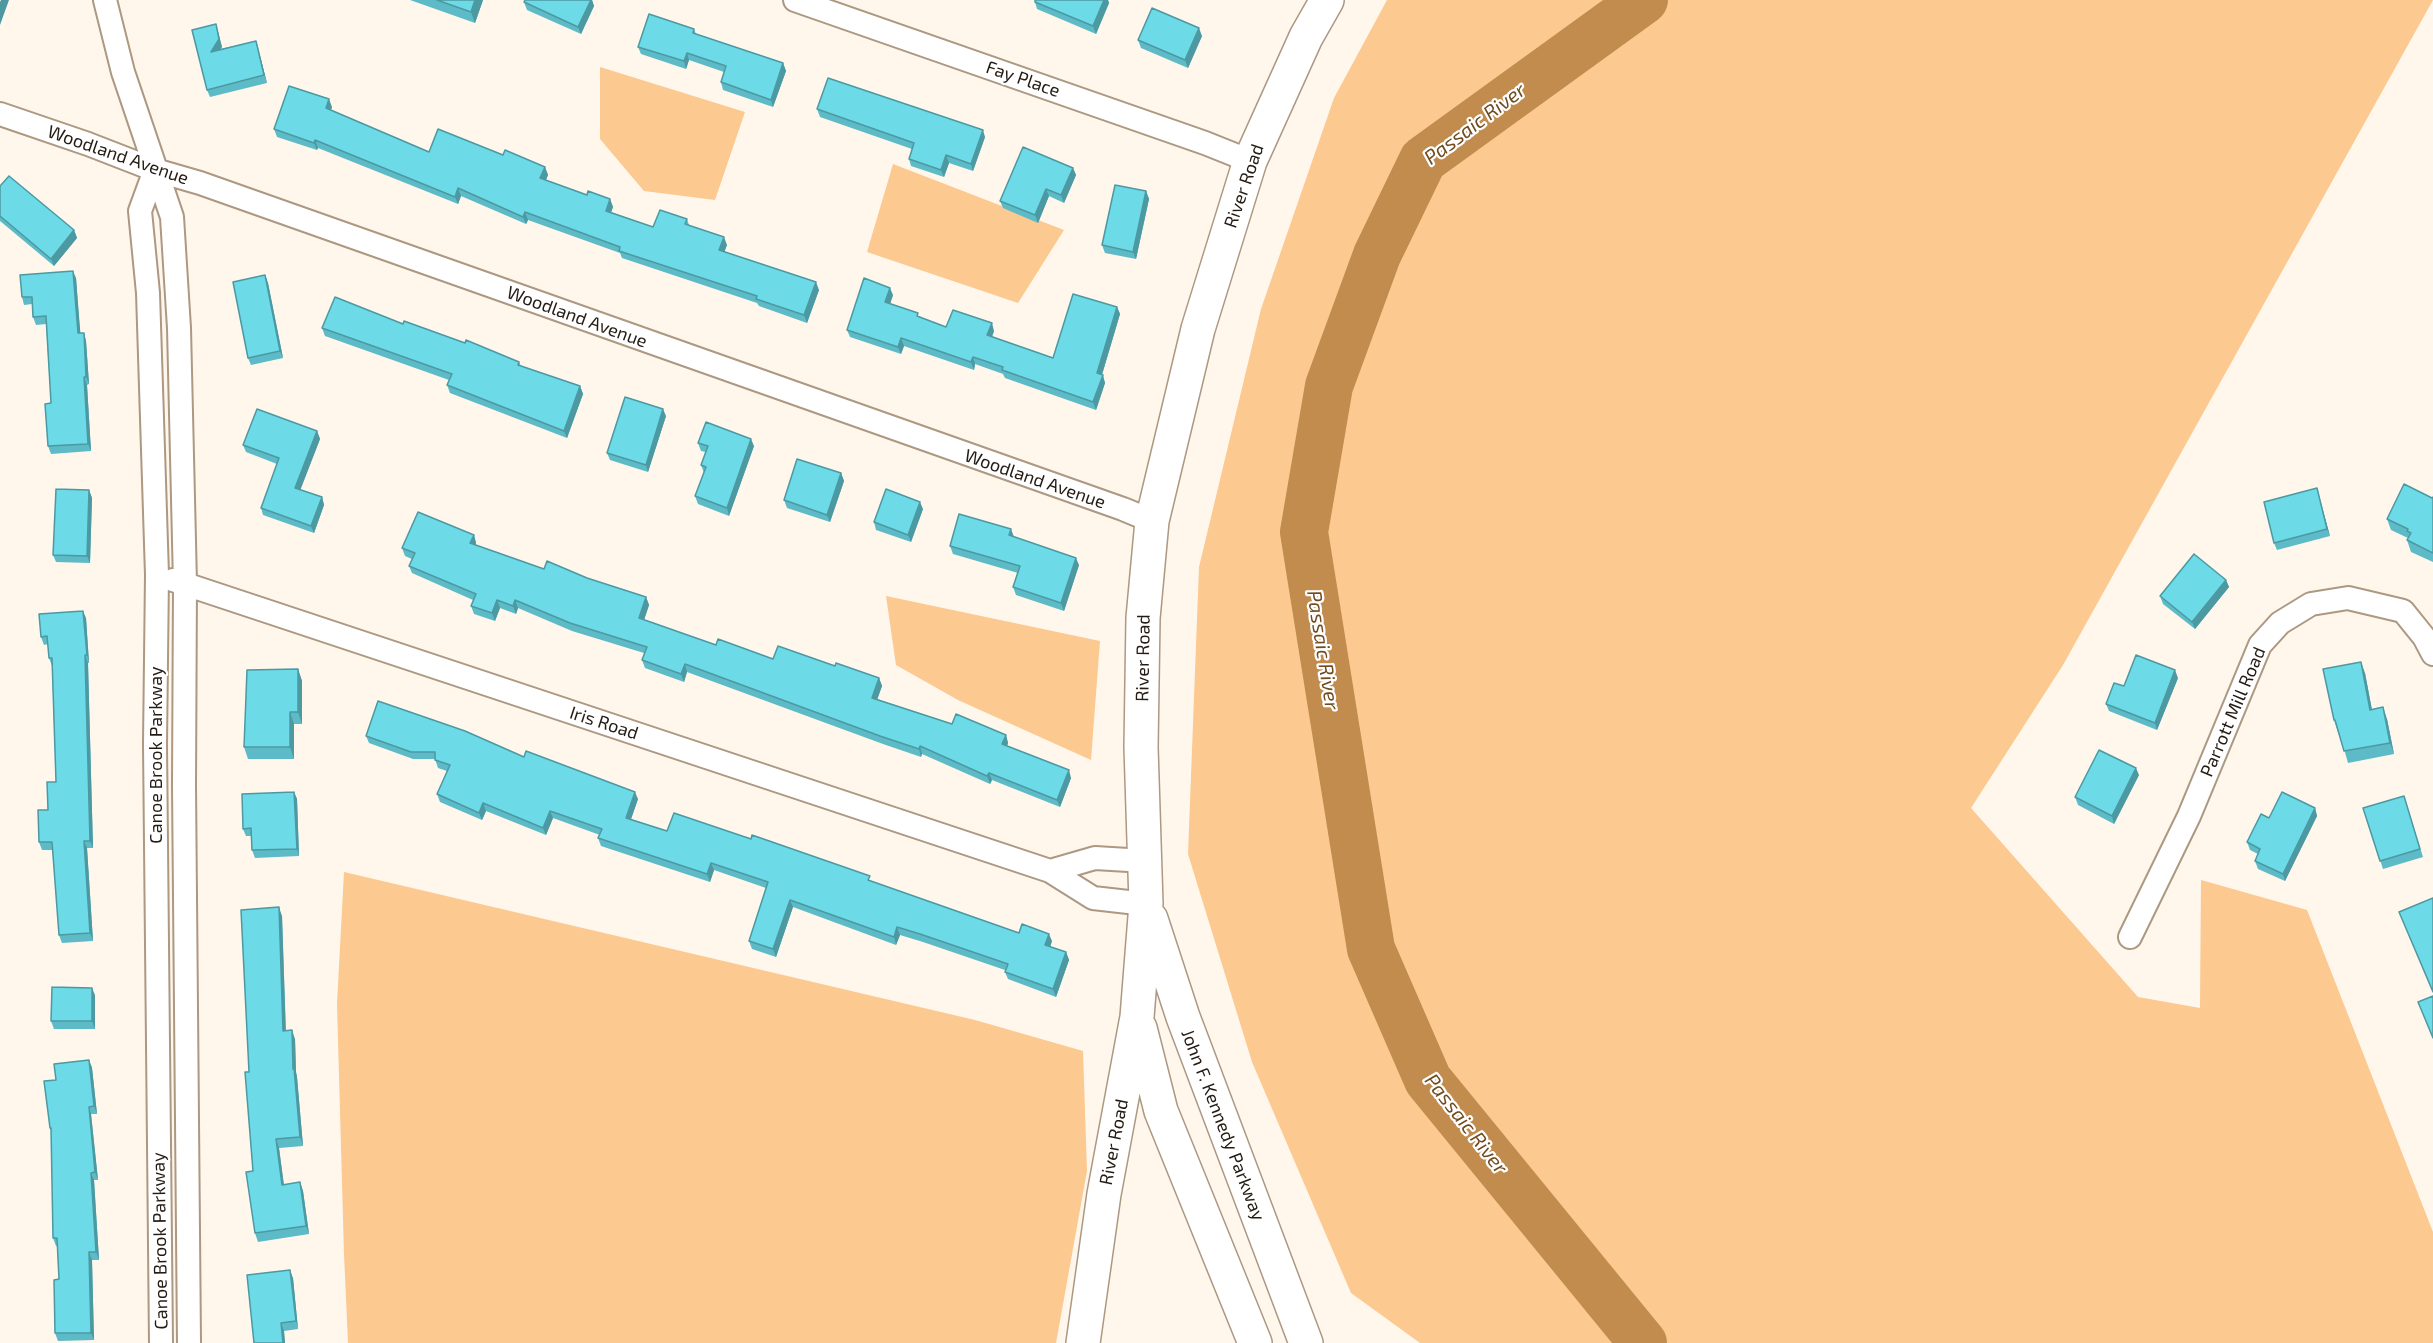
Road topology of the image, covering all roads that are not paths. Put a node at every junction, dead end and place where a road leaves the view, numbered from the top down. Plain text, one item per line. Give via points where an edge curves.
1 (105, 0) edge
2 (795, 0) edge
3 (1327, 0) edge
4 (0, 114) edge
5 (1250, 161) junction
6 (155, 170) junction
7 (1152, 521) junction
8 (157, 575) junction
9 (185, 584) junction
10 (2433, 654) edge
11 (1145, 861) junction
12 (1050, 871) junction
13 (1146, 904) junction
14 (2130, 937) dead end
15 (1137, 1017) junction
16 (161, 1343) edge
17 (189, 1343) edge
18 (1083, 1343) edge
19 (1255, 1343) edge
20 (1306, 1343) edge

1 - 6 street, Canoe Brook Parkway via 123,72
2 - 5 street, Fay Place
3 - 5 main road, River Road
4 - 6 street, Woodland Avenue
5 - 7 main road, River Road via 1198,329
6 - 7 street, Woodland Avenue
6 - 8 street, Canoe Brook Parkway via 140,211 148,293
6 - 9 street, Canoe Brook Parkway via 172,217
7 - 11 main road, River Road via 1143,618
8 - 9 street, Iris Road
8 - 16 street, Canoe Brook Parkway
9 - 12 street, Iris Road
9 - 17 street, Canoe Brook Parkway
10 - 14 street, Parrott Mill Road via 2403,611 2348,598 2311,604 2280,623 2260,645 2189,816
11 - 12 street via 1095,858
11 - 13 main road, River Road
12 - 13 street, Iris Road via 1093,898
13 - 15 main road, River Road
13 - 20 main road, John F. Kennedy Parkway via 1183,1017
15 - 18 main road, River Road via 1104,1194
15 - 19 main road via 1161,1111

